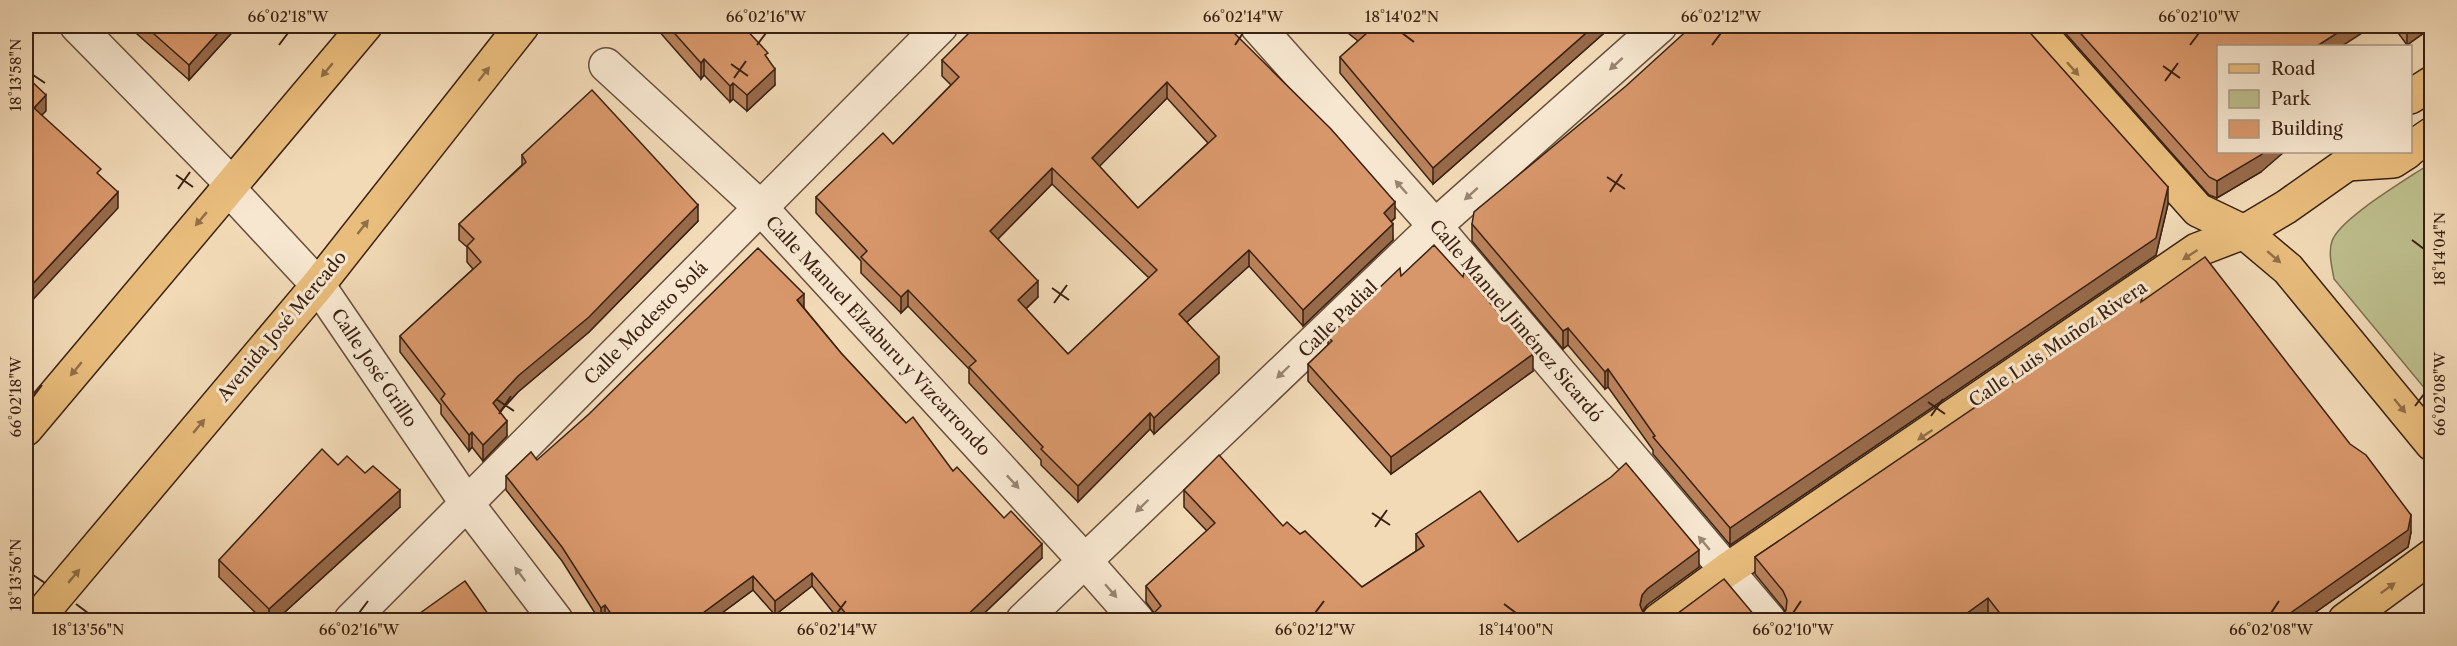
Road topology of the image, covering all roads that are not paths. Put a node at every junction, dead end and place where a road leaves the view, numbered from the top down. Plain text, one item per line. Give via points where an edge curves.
1 (77, 26) edge
2 (365, 26) edge
3 (522, 26) edge
4 (941, 26) edge
5 (1257, 26) edge
6 (1660, 26) edge
7 (2034, 26) edge
8 (606, 65) dead end
9 (2432, 83) edge
10 (2412, 96) edge
11 (2432, 134) edge
12 (2412, 148) edge
13 (2405, 153) edge
14 (2351, 158) edge
15 (227, 187) junction
16 (760, 207) junction
17 (1435, 226) junction
18 (2244, 232) junction
19 (318, 285) junction
20 (26, 429) edge
21 (2432, 444) edge
22 (468, 505) junction
23 (2432, 556) edge
24 (1085, 561) junction
25 (1727, 570) junction
26 (36, 621) edge
27 (351, 621) edge
28 (556, 621) edge
29 (1023, 621) edge
30 (1137, 621) edge
31 (1659, 621) edge
32 (1769, 621) edge
33 (2344, 621) edge

1 - 15 street, Calle José Grillo via 224,176
2 -> 15 main road
19 -> 3 main road, Avenida José Mercado
4 - 16 street, Calle Modesto Solá
17 -> 5 street, Calle Manuel Jiménez Sicardó
6 -> 17 street, Calle Padial
7 -> 18 main road via 2198,210
8 - 16 street, Calle Manuel Elzaburu y Vizcarrondo
9 - 10 main road
11 - 12 main road
13 - 14 main road, Calle Luis Muñoz Rivera via 2393,161
14 - 18 main road, Calle Luis Muñoz Rivera via 2286,207
15 - 19 street, Calle José Grillo
15 -> 20 main road
16 - 22 street, Calle Modesto Solá
16 -> 24 street, Calle Manuel Elzaburu y Vizcarrondo
17 -> 24 street, Calle Padial
25 -> 17 street, Calle Manuel Jiménez Sicardó
18 -> 21 main road via 2288,269
18 -> 25 main road, Calle Luis Muñoz Rivera via 2197,250
19 - 22 street, Calle José Grillo
26 -> 19 main road, Avenida José Mercado
22 - 27 street, Calle Modesto Solá
28 -> 22 street, Calle José Grillo
33 -> 23 main road
24 - 29 street, Calle Padial
24 -> 30 street, Calle Manuel Elzaburu y Vizcarrondo
25 - 31 main road, Calle Luis Muñoz Rivera
25 - 32 street, Calle Manuel Jiménez Sicardó

